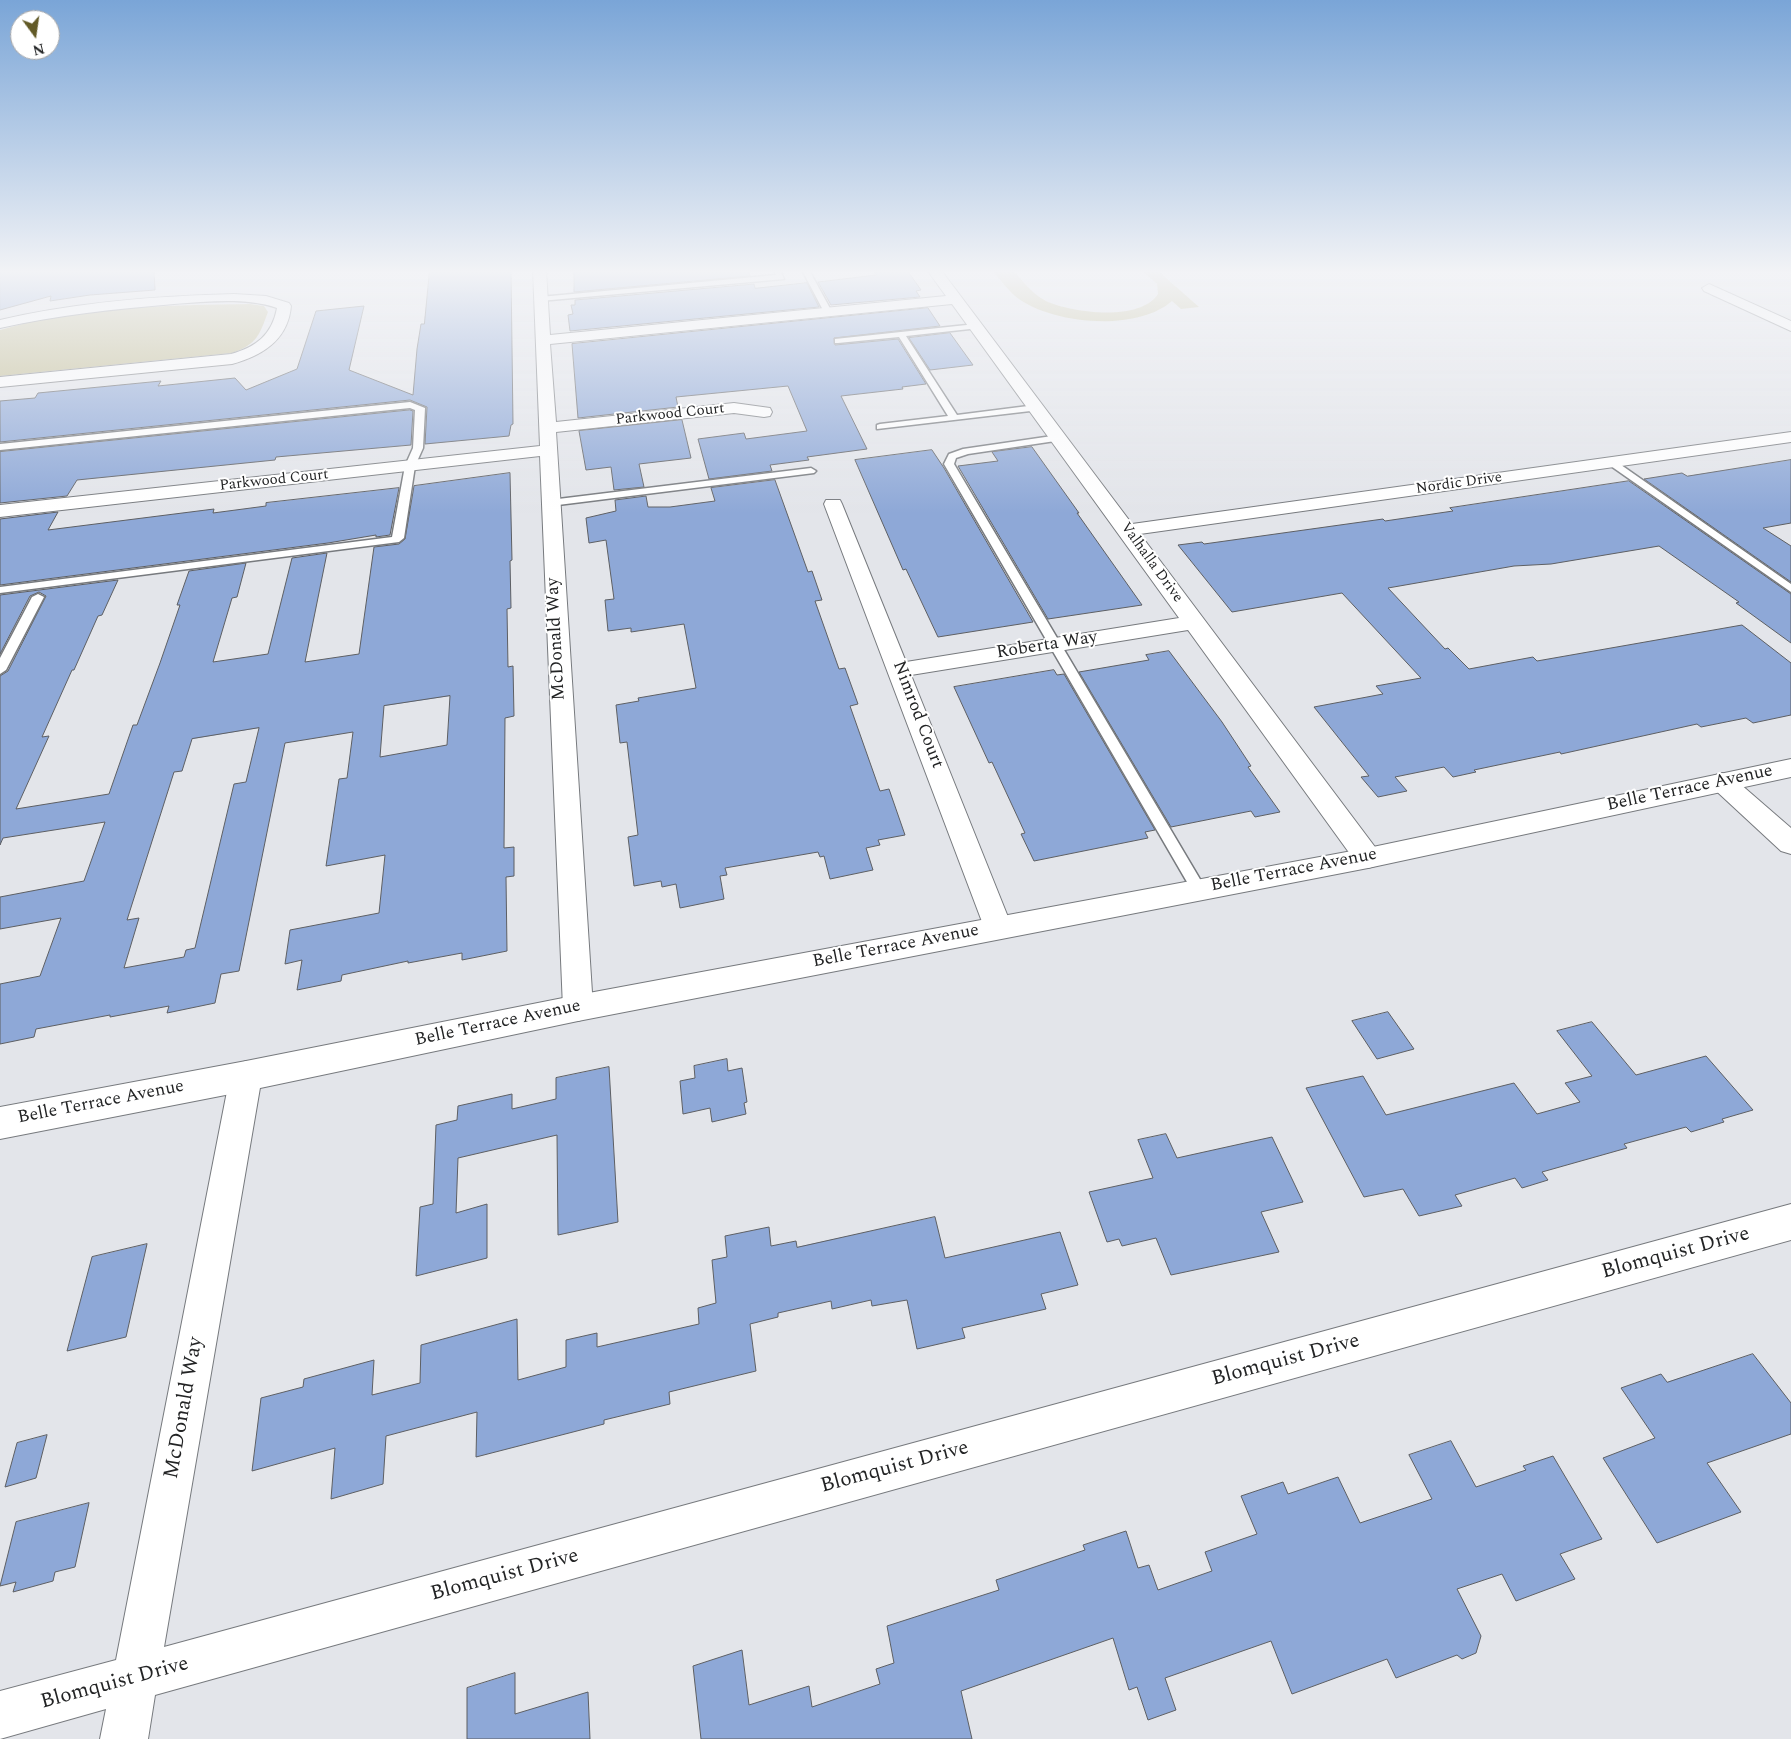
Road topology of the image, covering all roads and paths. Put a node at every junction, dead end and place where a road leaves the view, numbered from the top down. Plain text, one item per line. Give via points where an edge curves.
1 (254, 351) edge
2 (543, 351) edge
3 (912, 351) edge
4 (994, 351) edge
5 (0, 382) edge
6 (1036, 408) junction
7 (764, 412) dead end
8 (954, 418) junction
9 (880, 427) dead end
10 (1059, 438) junction
11 (1791, 438) edge
12 (547, 439) junction
13 (0, 447) edge
14 (1611, 462) junction
15 (410, 466) junction
16 (811, 471) dead end
17 (550, 503) junction
18 (833, 504) dead end
19 (0, 511) edge
20 (1127, 530) junction
21 (1791, 589) edge
22 (0, 590) edge
23 (38, 598) dead end
24 (1195, 622) junction
25 (1055, 645) junction
26 (0, 670) edge
27 (900, 670) junction
28 (1791, 768) edge
29 (1722, 782) junction
30 (1791, 844) edge
31 (1368, 858) junction
32 (1199, 890) junction
33 (998, 927) junction
34 (578, 1008) junction
35 (246, 1076) junction
36 (0, 1122) edge
37 (1791, 1222) edge
38 (135, 1678) junction
39 (0, 1715) edge
40 (124, 1739) edge

1 - 5 street via 232,359
2 - 12 street, McDonald Way
3 - 8 lane
4 - 6 street, Valhalla Drive
6 - 8 lane
6 - 10 street, Valhalla Drive
7 - 12 street, Parkwood Court via 734,408
8 - 9 lane
10 - 20 street, Valhalla Drive
10 - 25 lane via 966,451 952,456 949,464
11 - 14 street, Nordic Drive
12 - 15 street, Parkwood Court
12 - 17 street, McDonald Way
13 - 15 lane via 410,405 420,408 418,448
14 - 20 street, Nordic Drive
14 - 21 lane
15 - 19 street, Parkwood Court
15 - 22 lane via 399,538 390,542
16 - 17 lane
17 - 34 street, McDonald Way
18 - 27 street, Nimrod Court
20 - 24 street, Valhalla Drive
23 - 26 lane
24 - 25 street, Roberta Way
24 - 31 street, Valhalla Drive
25 - 27 street, Roberta Way
25 - 32 lane
27 - 33 street, Nimrod Court
28 - 29 street, Belle Terrace Avenue
29 - 30 street
29 - 31 street, Belle Terrace Avenue
31 - 32 street, Belle Terrace Avenue
32 - 33 street, Belle Terrace Avenue
33 - 34 street, Belle Terrace Avenue
34 - 35 street, Belle Terrace Avenue
35 - 36 street, Belle Terrace Avenue
35 - 38 street, McDonald Way
37 - 38 street, Blomquist Drive
38 - 39 street, Blomquist Drive
38 - 40 street, McDonald Way

